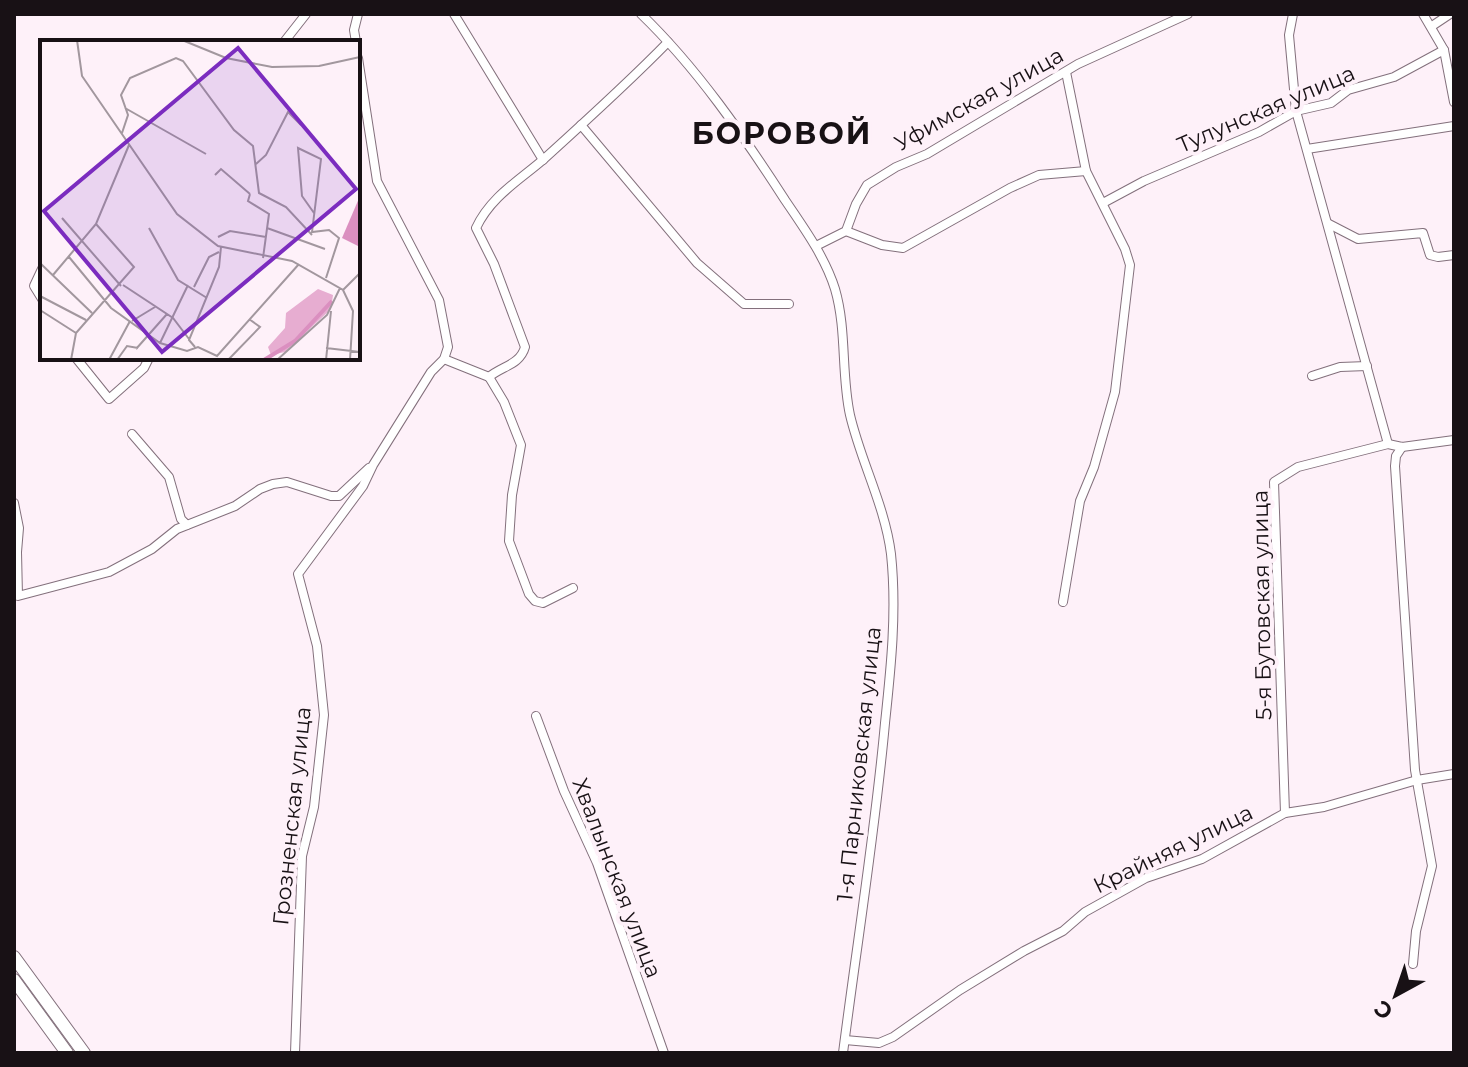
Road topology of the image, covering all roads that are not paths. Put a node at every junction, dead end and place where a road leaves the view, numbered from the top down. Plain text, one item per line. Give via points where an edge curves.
1 (306, 14) edge
2 (358, 14) edge
3 (454, 14) edge
4 (641, 14) edge
5 (1188, 14) edge
6 (1293, 14) edge
7 (1423, 14) edge
8 (1450, 14) edge
9 (1432, 26) junction
10 (286, 40) edge
11 (356, 40) edge
12 (668, 42) junction
13 (1444, 50) junction
14 (360, 71) edge
15 (1066, 72) junction
16 (1454, 102) edge
17 (1296, 111) junction
18 (581, 125) junction
19 (1454, 126) edge
20 (1307, 149) junction
21 (543, 160) junction
22 (1086, 171) junction
23 (1103, 203) junction
24 (1329, 224) junction
25 (846, 231) junction
26 (816, 246) junction
27 (1454, 255) edge
28 (40, 273) edge
29 (40, 296) edge
30 (789, 304) dead end
31 (444, 359) junction
32 (78, 360) edge
33 (148, 360) edge
34 (1367, 366) junction
35 (1312, 376) dead end
36 (489, 377) junction
37 (132, 434) dead end
38 (1454, 440) edge
39 (1388, 444) junction
40 (1402, 447) junction
41 (373, 465) junction
42 (14, 503) edge
43 (187, 525) junction
44 (573, 588) dead end
45 (1063, 602) dead end
46 (536, 716) dead end
47 (1454, 774) edge
48 (1417, 780) junction
49 (1285, 813) junction
50 (14, 957) edge
51 (1413, 964) dead end
52 (14, 980) edge
53 (845, 1040) junction
54 (67, 1053) edge
55 (84, 1053) edge
56 (295, 1053) edge
57 (664, 1053) edge
58 (843, 1053) edge

1 - 10 street
2 - 11 street
3 - 21 street
4 - 12 street, 1-я Парниковская улица
5 - 15 street, Уфимская улица
6 - 17 street via 1289,35
7 - 9 street
8 - 9 street
9 - 13 street
12 - 18 street
12 - 26 street, 1-я Парниковская улица via 729,117
13 - 16 street
13 - 17 street, Тулунская улица via 1394,77 1348,90 1331,103
14 - 31 street via 377,181 439,300 448,347
15 - 22 street
15 - 25 street, Уфимская улица via 867,185
17 - 20 street
17 - 23 street, Тулунская улица
18 - 21 street
18 - 30 street via 716,282 744,304
19 - 20 street
20 - 24 street
21 - 36 street via 490,203 476,228 525,347 516,362
22 - 23 street
22 - 25 street via 1039,175 903,248
23 - 45 street via 1130,265 1126,312 1115,392 1080,501
24 - 27 street via 1358,239 1423,233 1430,255
24 - 34 street
25 - 26 street
26 - 53 street, 1-я Парниковская улица via 841,313 850,413 887,529 894,630
28 - 29 street via 34,286
31 - 36 street
31 - 41 street
32 - 33 street via 109,399
34 - 35 street
34 - 39 street
36 - 44 street via 521,445 509,541 529,594 543,603
37 - 43 street via 169,477
38 - 40 street, 5-я Бутовская улица
39 - 40 street, 5-я Бутовская улица
39 - 49 street, 5-я Бутовская улица via 1298,467 1274,482
40 - 48 street via 1395,466
41 - 43 street via 339,496 287,482 273,484
41 - 56 street, Грозненская улица via 298,574 317,646 324,715 314,807 302,856
42 - 43 street via 18,596 109,572
46 - 57 street, Хвалынская улица via 597,863
47 - 48 street, Крайняя улица
48 - 49 street, Крайняя улица
48 - 51 street via 1432,866
49 - 53 street, Крайняя улица via 1202,859 1146,878 1085,912 893,1037 879,1043
50 - 55 highway
52 - 54 highway
53 - 58 street, 1-я Парниковская улица

